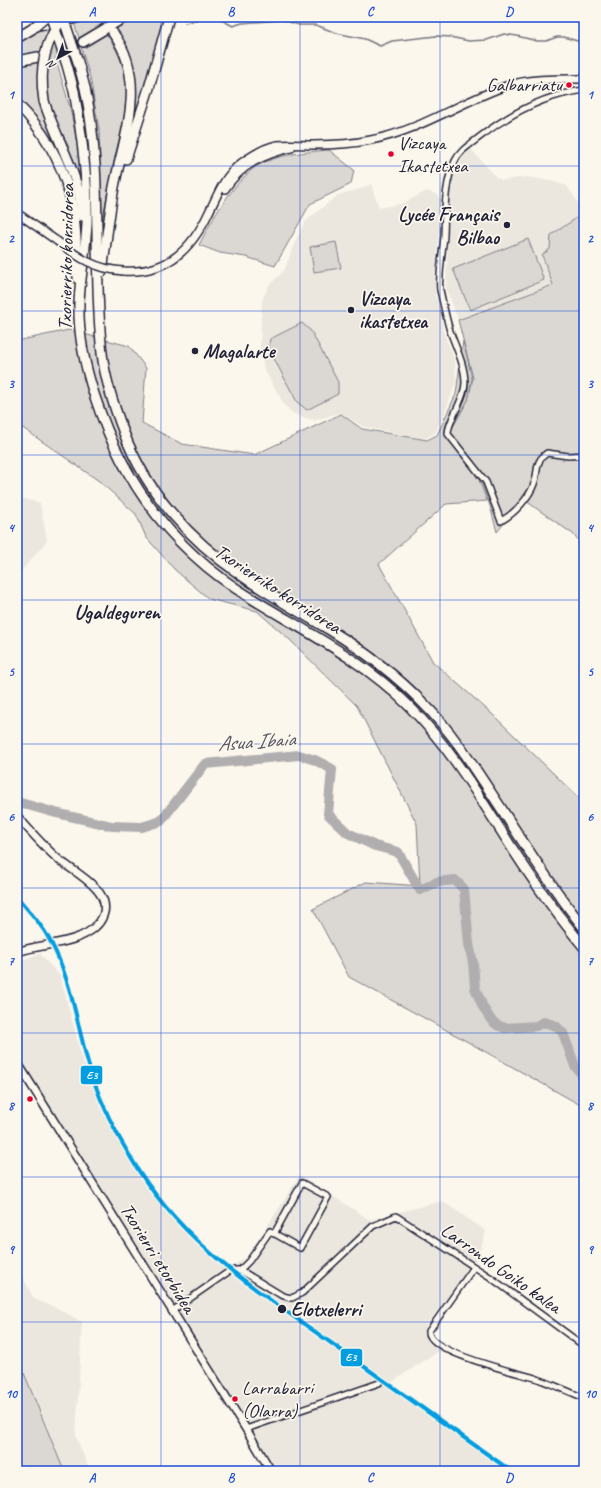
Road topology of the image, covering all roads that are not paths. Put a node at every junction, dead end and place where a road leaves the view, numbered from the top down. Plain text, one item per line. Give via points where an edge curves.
1 (46, 17) edge
2 (51, 17) edge
3 (62, 17) edge
4 (80, 17) edge
5 (125, 17) edge
6 (169, 17) edge
7 (17, 20) edge
8 (17, 27) edge
9 (113, 33) tunnel mouth
10 (17, 38) edge
11 (83, 42) tunnel mouth
12 (38, 57) tunnel mouth
13 (17, 61) edge
14 (584, 80) edge
15 (584, 90) edge
16 (17, 104) edge
17 (111, 210) junction
18 (17, 213) edge
19 (82, 278) junction
20 (98, 295) junction
21 (79, 304) junction
22 (584, 455) edge
23 (17, 816) edge
24 (584, 928) edge
25 (584, 947) edge
26 (17, 952) edge
27 (17, 1062) edge
28 (274, 1234) junction
29 (474, 1267) junction
30 (240, 1270) junction
31 (172, 1311) junction
32 (584, 1346) edge
33 (379, 1383) dead end
34 (584, 1398) edge
35 (246, 1429) junction
36 (271, 1471) edge

1 - 10 highway, bridge
2 - 19 highway, Txorierriko korridorea, bridge via 74,91 82,139 87,194 86,250
3 - 7 highway
3 - 19 highway, bridge via 44,56 42,84 50,119 69,160 78,191 81,211
3 - 20 highway, Txorierriko korridorea, bridge via 85,88 92,128 96,169
4 - 8 highway via 57,23
5 - 11 highway
6 - 17 highway
9 - 17 highway via 126,56 132,92
12 - 13 highway
14 - 18 street, bridge via 545,83 488,94 405,131 369,141 311,145 266,155 254,161 234,178 186,249 173,259 152,269 104,269 87,262
15 - 22 street via 542,100 526,107 499,122 458,154 451,171 447,193 439,288 462,362 465,383 463,395 447,430 448,434 486,482 501,521 520,506 534,483 541,457 547,453
16 - 21 highway via 48,144 63,173 71,197
17 - 20 highway
19 - 21 highway, Txorierriko korridorea
20 - 24 highway, Txorierriko korridorea via 102,353 112,397 133,454 167,508 194,538 220,560 370,657 423,703 462,749 549,881
21 - 25 highway, Txorierriko korridorea via 82,347 93,393 123,465 149,506 187,549 227,582 348,656 409,706 448,750 545,897
23 - 26 street via 47,849 95,887 104,899 105,909 95,928 85,933 68,940
27 - 31 street, Txorierri etorbidea
28 - 28 street via 300,1248 328,1197 302,1183
28 - 30 street via 270,1232
29 - 30 street, Larrondo Goiko kalea via 399,1217 393,1217 373,1226 302,1293 292,1298 281,1295
29 - 32 street, Larrondo Goiko kalea
29 - 34 street via 430,1331 431,1338 446,1349 484,1364 537,1379
30 - 31 street via 230,1270
31 - 35 street, Txorierri etorbidea
33 - 35 street
35 - 36 street, Txorierri etorbidea

